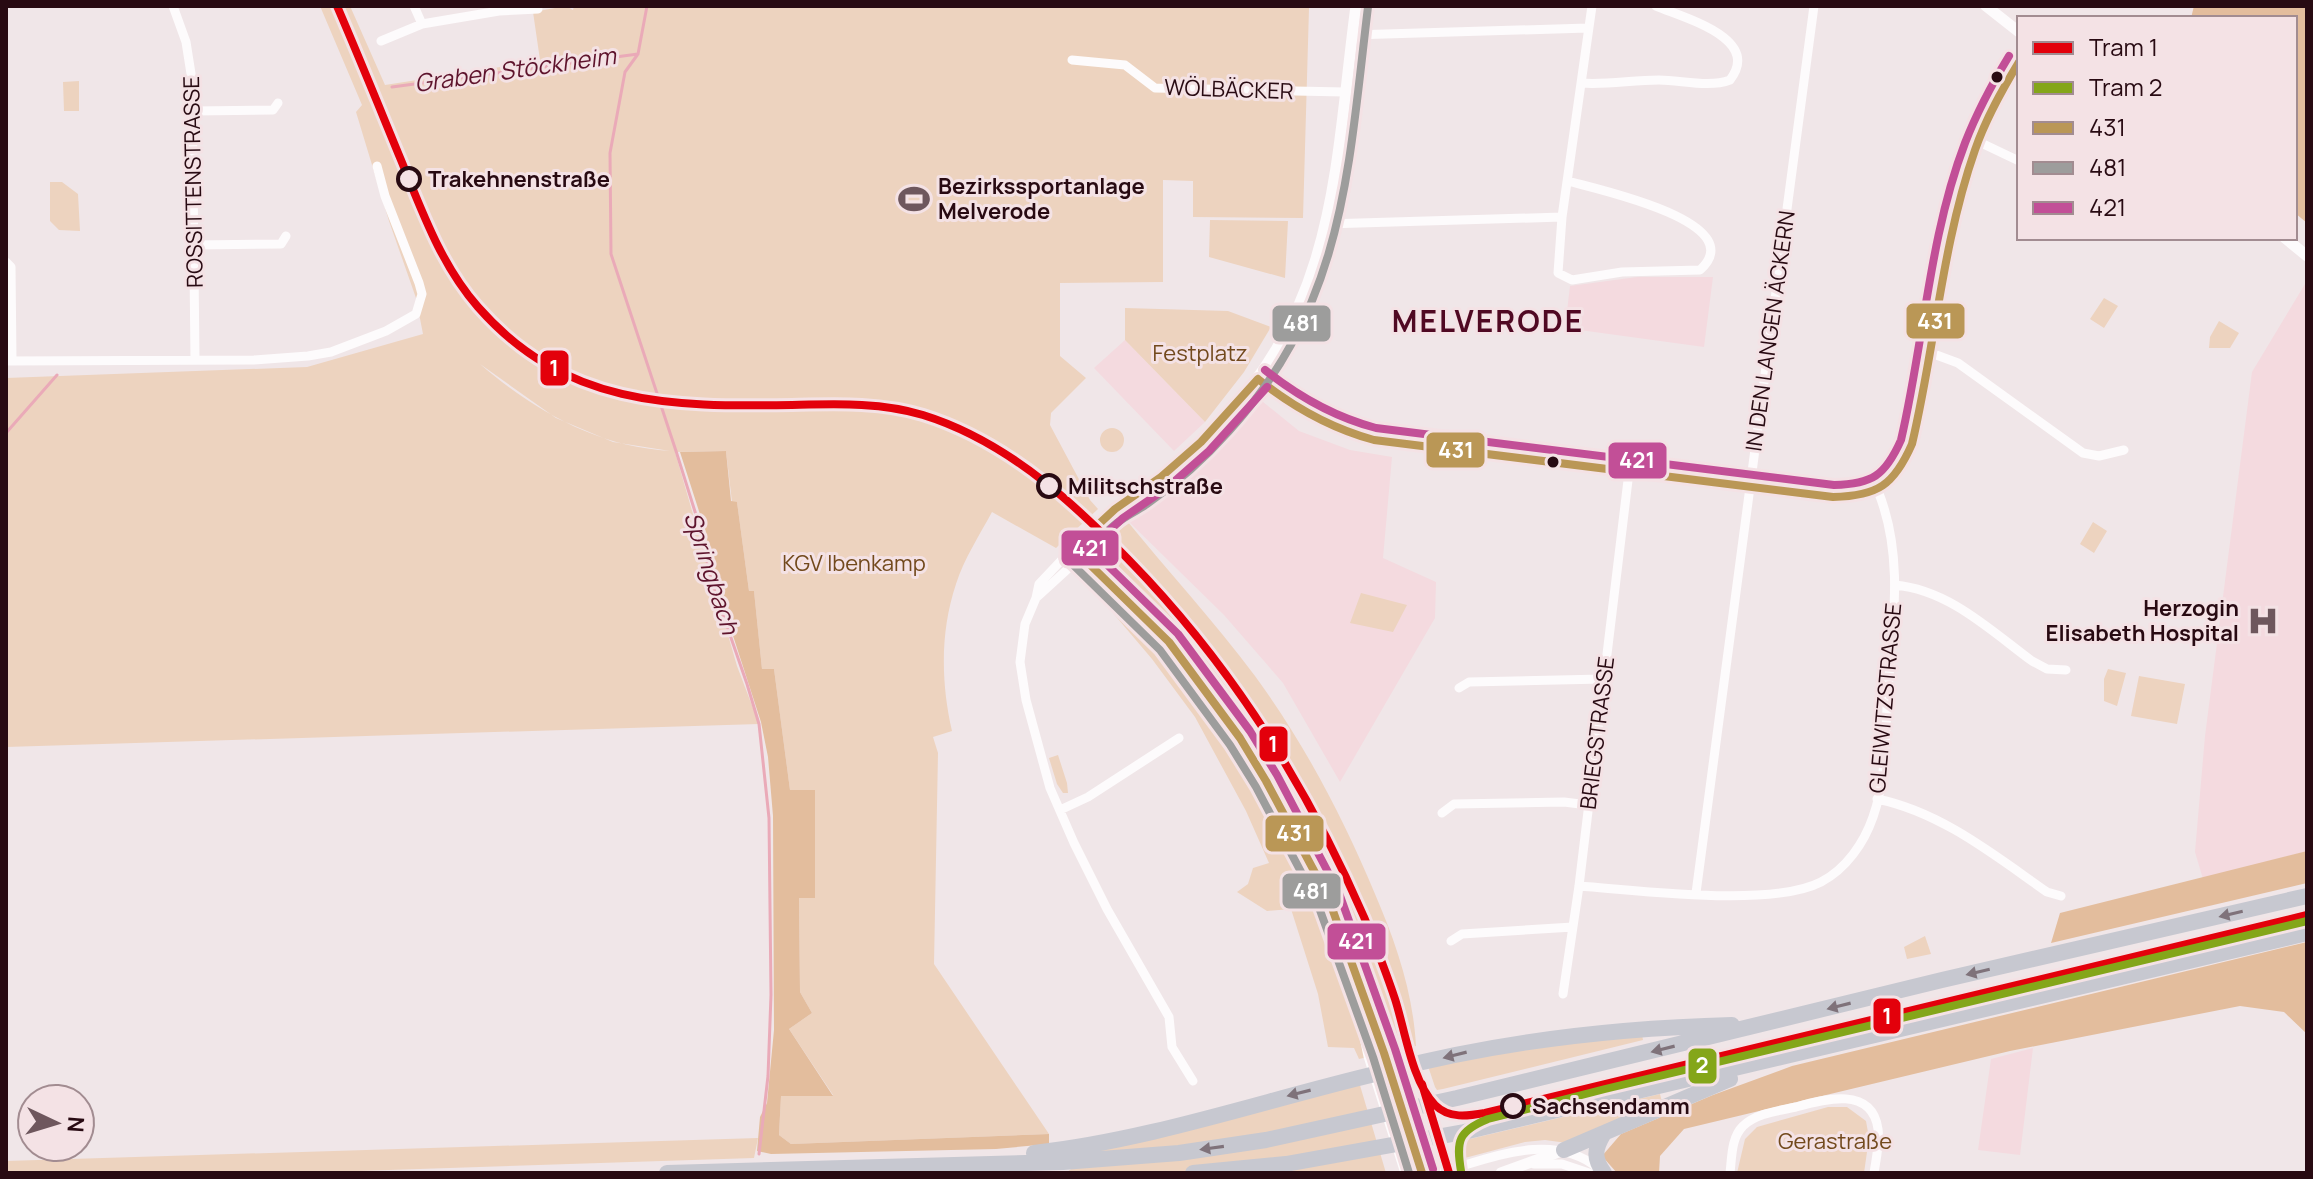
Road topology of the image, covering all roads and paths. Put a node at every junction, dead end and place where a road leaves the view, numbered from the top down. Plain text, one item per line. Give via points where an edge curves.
1 (173, 6) edge
2 (414, 6) edge
3 (1356, 6) edge
4 (1592, 6) edge
5 (1656, 6) edge
6 (1814, 6) edge
7 (1986, 6) edge
8 (501, 8) edge
9 (538, 9) dead end
10 (422, 24) junction
11 (1588, 28) junction
12 (2017, 30) edge
13 (1352, 35) junction
14 (381, 41) dead end
15 (1072, 60) dead end
16 (2017, 65) edge
17 (1581, 83) junction
18 (1345, 92) junction
19 (278, 103) dead end
20 (193, 111) junction
21 (1977, 141) junction
22 (2017, 160) edge
23 (377, 166) dead end
24 (1568, 181) junction
25 (1562, 217) junction
26 (1326, 224) junction
27 (286, 236) dead end
28 (2287, 240) edge
29 (194, 245) junction
30 (2307, 256) edge
31 (6, 262) edge
32 (1931, 353) junction
33 (195, 360) junction
34 (9, 361) edge
35 (1258, 379) junction
36 (2124, 450) dead end
37 (1629, 472) junction
38 (1749, 487) junction
39 (1878, 491) junction
40 (1078, 552) junction
41 (1895, 585) junction
42 (2066, 670) dead end
43 (1603, 679) junction
44 (1459, 688) dead end
45 (1179, 738) dead end
46 (1877, 799) junction
47 (1588, 805) junction
48 (1060, 810) junction
49 (1442, 813) dead end
50 (1579, 886) junction
51 (1696, 893) junction
52 (2061, 896) dead end
53 (2307, 896) edge
54 (1573, 927) junction
55 (2307, 933) edge
56 (1451, 941) dead end
57 (1563, 994) dead end
58 (1766, 1024) junction
59 (1800, 1054) junction
60 (1382, 1072) junction
61 (1193, 1081) dead end
62 (1603, 1135) junction
63 (1564, 1150) junction
64 (983, 1164) junction
65 (1527, 1164) junction
66 (1405, 1168) edge
67 (667, 1173) edge
68 (1193, 1173) edge
69 (1422, 1173) edge
70 (1438, 1173) edge
71 (1501, 1173) edge
72 (1589, 1173) edge
73 (1604, 1173) edge
74 (1730, 1173) edge
75 (1874, 1173) edge

1 - 20 street, ROSSITTENSTRASSE via 190,60
2 - 10 street
3 - 13 street
4 - 11 street
5 - 17 street via 1733,45 1738,65 1730,80
6 - 38 street, IN DEN LANGEN ÄCKERN
7 - 12 street
8 - 9 street
8 - 10 street
10 - 14 street
11 - 13 street
11 - 17 street
13 - 18 street
15 - 18 street, WÖLBÄCKER via 1125,65 1155,88
16 - 21 street
17 - 24 street
18 - 26 street
19 - 20 street via 273,110
20 - 29 street, ROSSITTENSTRASSE
21 - 22 street
21 - 32 street
23 - 33 street via 422,294 416,314 331,352
24 - 25 street
24 - 25 street via 1687,220 1711,243 1712,253 1700,270 1622,272 1572,280 1558,273
25 - 26 street
26 - 35 street via 1297,313
27 - 29 street via 281,244
28 - 30 street
29 - 33 street, ROSSITTENSTRASSE
31 - 34 street via 11,267
32 - 36 street via 1958,363 2083,453 2099,456
32 - 39 street via 1906,458 1898,474
33 - 34 street
35 - 37 street via 1321,422 1374,440
35 - 40 street via 1201,442 1127,503 1107,532
37 - 38 street
37 - 43 street, BRIEGSTRASSE
38 - 39 street via 1849,497
38 - 51 street, IN DEN LANGEN ÄCKERN
39 - 41 street, GLEIWITZSTRASSE via 1889,521
40 - 48 street via 1036,598 1022,635 1021,673
40 - 60 street via 1169,642 1266,781 1328,897 1350,959 1361,1028
41 - 42 street via 1916,587 1950,602 2032,661
41 - 46 street, GLEIWITZSTRASSE
43 - 44 street via 1469,682
43 - 47 street, BRIEGSTRASSE
45 - 48 street
46 - 51 street, GLEIWITZSTRASSE via 1854,854 1821,882 1783,893
46 - 52 street via 1963,834 2047,892
47 - 49 street via 1454,804
47 - 50 street, BRIEGSTRASSE
48 - 61 street via 1107,909 1169,1017 1172,1047
50 - 51 street, GLEIWITZSTRASSE
50 - 54 street, BRIEGSTRASSE
53 -> 58 highway
54 - 56 street via 1462,934
54 - 57 street, BRIEGSTRASSE
55 - 59 highway
58 -> 60 highway via 1521,1042
58 -> 64 highway via 1266,1140 1124,1157
59 - 62 highway via 1725,1080
59 - 68 highway via 1381,1149
60 -> 64 highway via 1097,1145
60 - 66 street via 1382,1095
60 - 69 street via 1397,1092
62 - 63 highway
62 - 73 highway via 1595,1155
63 - 65 street
63 - 70 street via 1523,1150
63 - 73 street
64 - 67 highway
65 - 71 street
65 - 72 street via 1562,1164
74 - 75 street via 1738,1133 1752,1119 1847,1098 1865,1105 1876,1120

